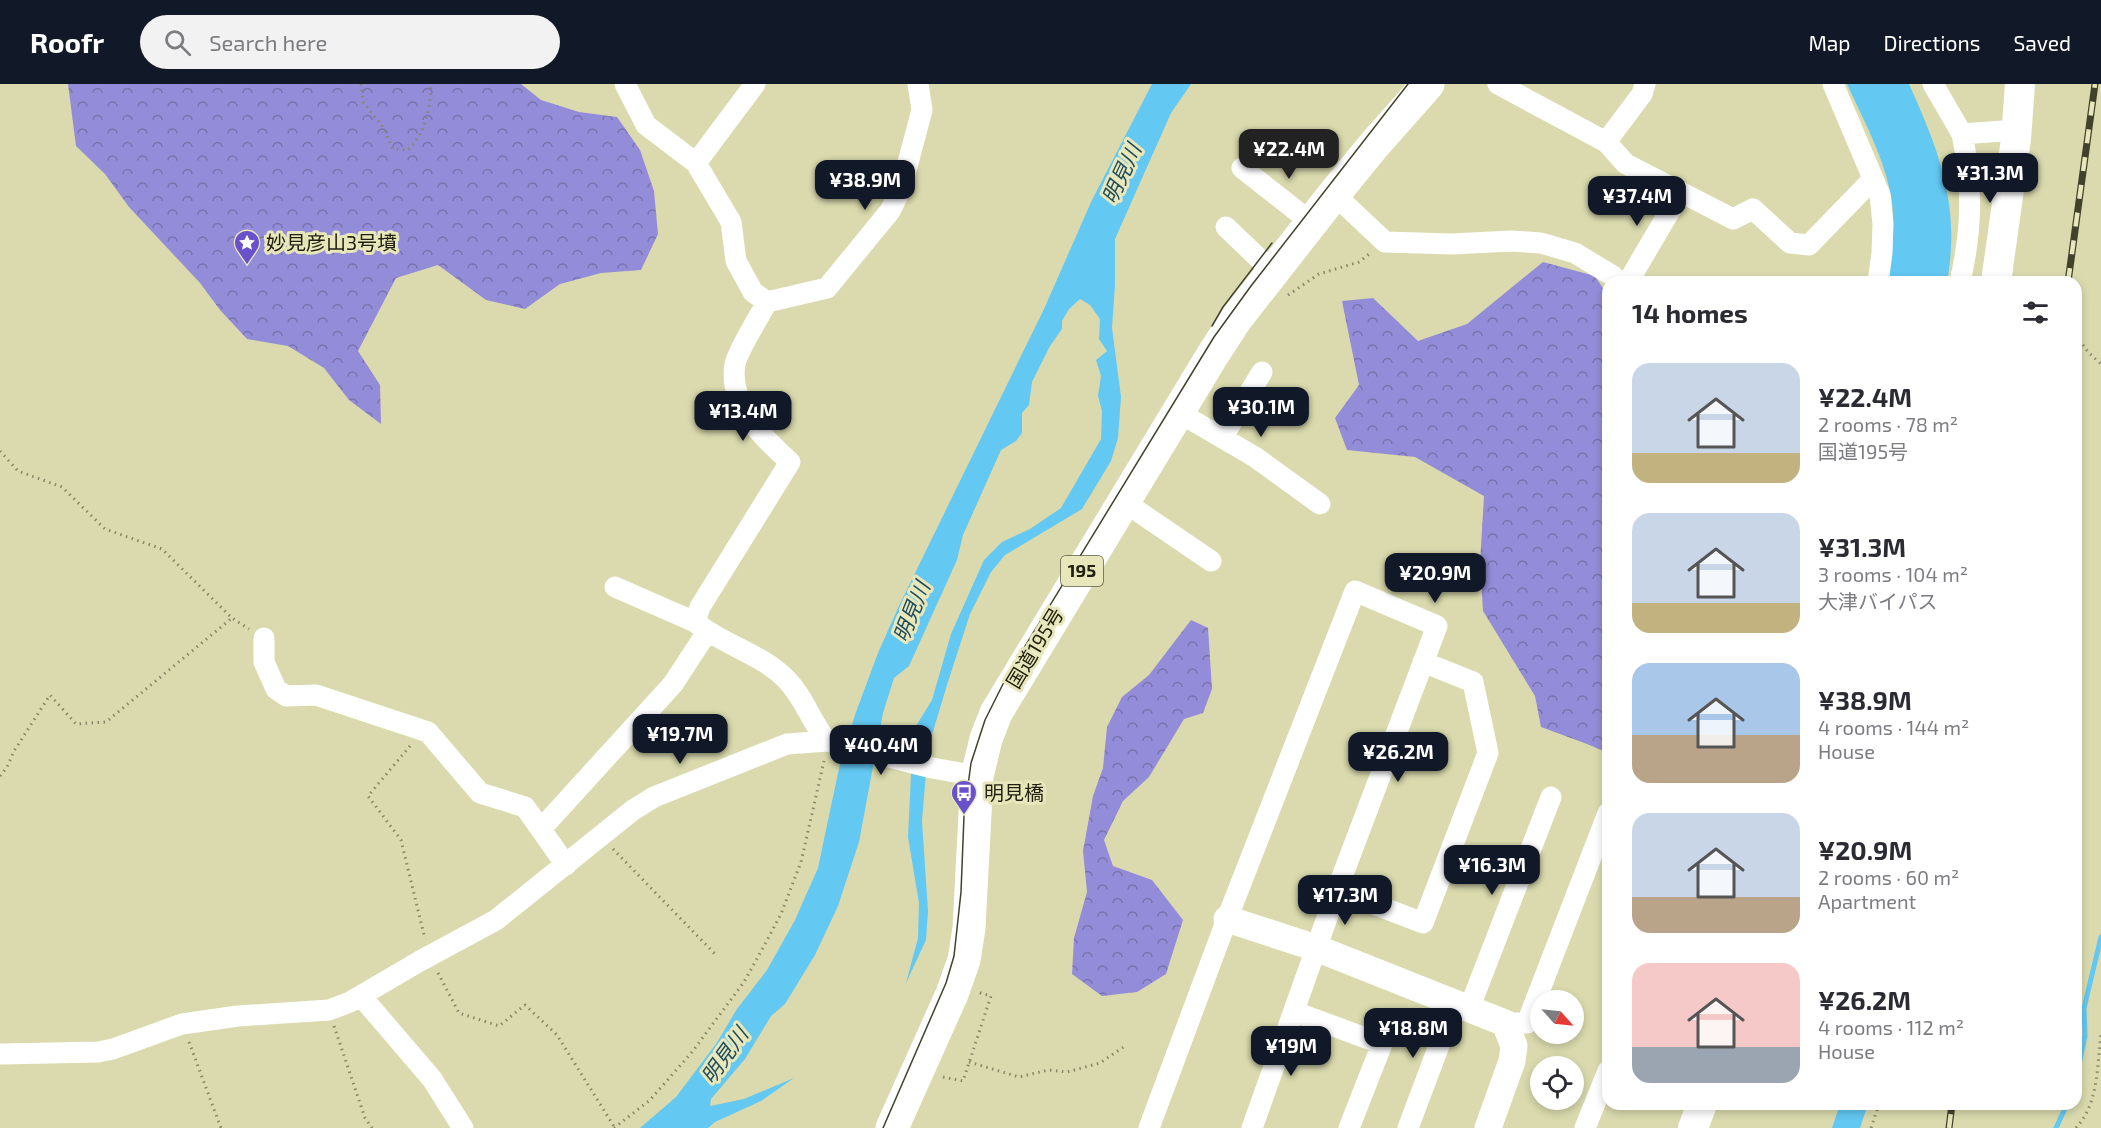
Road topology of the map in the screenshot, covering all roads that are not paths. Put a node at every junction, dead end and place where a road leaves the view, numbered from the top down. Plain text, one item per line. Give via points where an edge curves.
1 (625, 84) edge
2 (755, 84) edge
3 (918, 84) edge
4 (1428, 84) edge
5 (1498, 84) edge
6 (1645, 84) edge
7 (1833, 84) edge
8 (1933, 84) edge
9 (2020, 84) edge
10 (2016, 130) junction
11 (1962, 134) junction
12 (1606, 142) junction
13 (696, 163) junction
14 (1242, 168) dead end
15 (1873, 179) junction
16 (1681, 192) junction
17 (1334, 194) junction
18 (1312, 223) junction
19 (1226, 227) dead end
20 (1613, 276) edge
21 (1632, 276) edge
22 (1879, 276) edge
23 (1961, 276) edge
24 (1997, 276) edge
25 (1277, 286) junction
26 (767, 302) junction
27 (1262, 372) dead end
28 (1178, 412) junction
29 (1222, 438) junction
30 (1124, 501) junction
31 (1320, 504) dead end
32 (1211, 561) dead end
33 (615, 586) dead end
34 (701, 627) junction
35 (264, 638) road end
36 (1424, 662) junction
37 (833, 743) junction
38 (977, 776) junction
39 (1551, 797) dead end
40 (1602, 829) edge
41 (541, 830) junction
42 (566, 865) junction
43 (1337, 890) junction
44 (1227, 919) junction
45 (1316, 948) junction
46 (361, 996) junction
47 (1462, 1006) junction
48 (1295, 1012) junction
49 (1505, 1023) junction
50 (0, 1054) edge
51 (1602, 1086) edge
52 (1700, 1110) edge
53 (463, 1128) edge
54 (892, 1128) edge
55 (1149, 1128) edge
56 (1252, 1128) edge
57 (1349, 1128) edge
58 (1408, 1128) edge
59 (1488, 1128) edge
60 (1585, 1128) edge
61 (1693, 1128) edge

1 - 13 street via 646,125
2 - 13 street
3 - 26 street via 922,110 901,189 890,211 827,288
4 - 17 highway, 国道195号 / 195
5 - 12 street
6 - 12 street via 1642,94
7 - 15 street
8 - 11 street
9 - 10 main road
10 - 11 street
10 - 24 main road
11 - 23 street via 1971,214
12 - 16 street via 1626,164
13 - 26 street via 731,222 736,261 753,292
14 - 18 street
15 - 16 street via 1809,245 1790,243 1753,209 1733,219
15 - 22 street via 1880,195 1883,224
16 - 21 street
17 - 18 highway, 国道195号 / 195
17 - 20 street via 1385,242 1541,243 1575,253
18 - 25 highway, 国道195号 / 195
19 - 25 street
25 - 28 highway, 国道195号 / 195 via 1236,319
26 - 34 street via 735,363 735,385 745,412 767,442 790,462 700,607
27 - 29 street
28 - 29 street
28 - 30 highway, 国道195号 / 195
29 - 31 street
30 - 32 street
30 - 38 highway, 国道195号 / 195 via 996,713
33 - 34 street
34 - 37 street via 786,679 817,729
34 - 41 street via 673,684
35 - 41 street via 264,662 276,689 286,696 316,695 428,732 480,793 525,807
36 - 43 street
36 - 43 street via 1473,682 1488,753 1423,922
36 - 44 street via 1437,626 1355,591
37 - 38 street
37 - 42 street via 787,744 654,797
38 - 54 highway, 国道195号 / 195 via 964,960
39 - 47 street
40 - 49 street via 1527,1023
41 - 42 street
42 - 46 street via 496,920
43 - 45 street
44 - 45 street
44 - 55 street
45 - 47 street
45 - 48 street
46 - 50 street via 329,1010 182,1024 98,1052
46 - 53 street via 432,1079
47 - 49 street
47 - 58 street
48 - 56 street
48 - 57 street via 1382,1044
49 - 59 street via 1513,1053
51 - 60 street
52 - 61 main road

